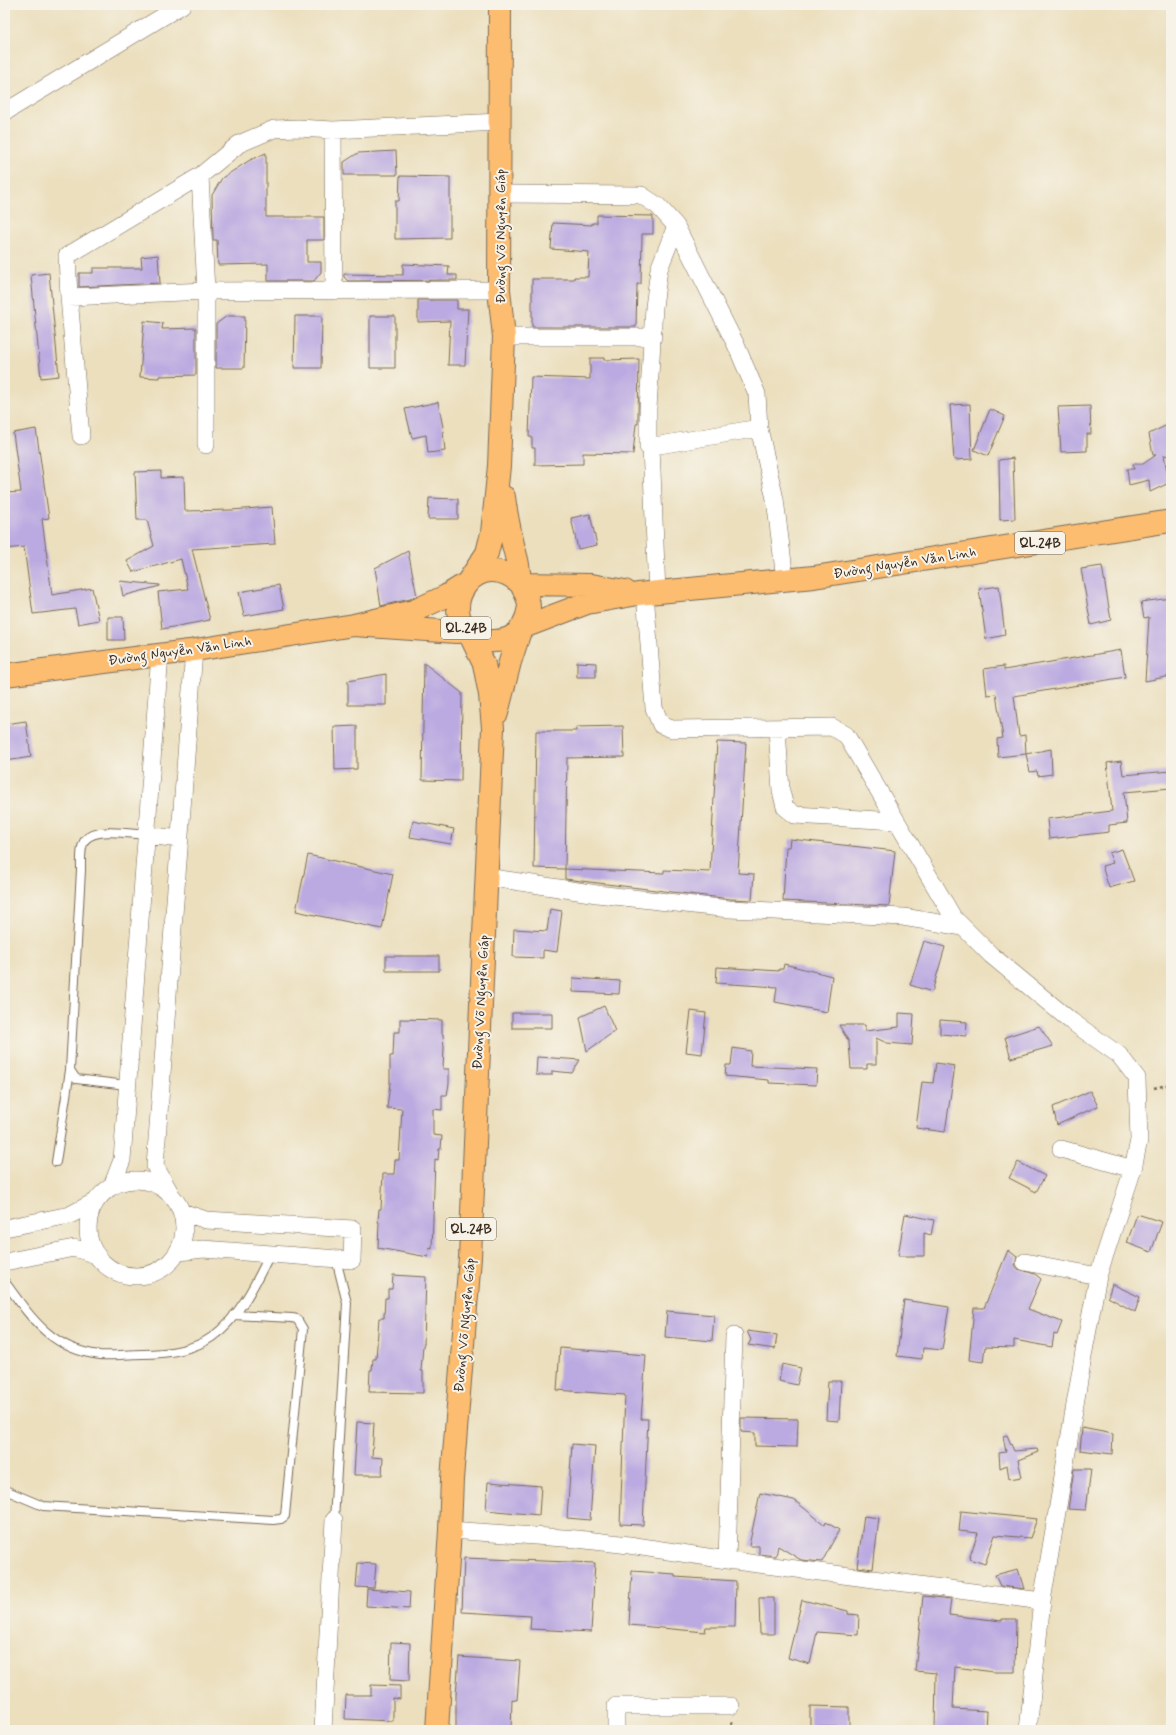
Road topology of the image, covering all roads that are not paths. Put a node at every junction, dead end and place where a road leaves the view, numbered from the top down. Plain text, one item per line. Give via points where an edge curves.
1 (182, 5) edge
2 (500, 5) edge
3 (5, 112) edge
4 (500, 122) junction
5 (333, 130) junction
6 (200, 176) junction
7 (500, 194) junction
8 (676, 226) junction
9 (499, 290) junction
10 (206, 291) junction
11 (334, 291) junction
12 (69, 297) junction
13 (504, 337) junction
14 (653, 337) junction
15 (759, 428) junction
16 (81, 436) dead end
17 (206, 445) dead end
18 (651, 446) junction
19 (499, 466) junction
20 (1171, 521) edge
21 (785, 579) junction
22 (467, 583) junction
23 (521, 584) junction
24 (646, 593) junction
25 (354, 625) junction
26 (521, 628) junction
27 (468, 631) junction
28 (194, 650) junction
29 (160, 654) junction
30 (5, 675) edge
31 (493, 728) junction
32 (776, 728) junction
33 (896, 821) junction
34 (146, 835) junction
35 (180, 839) junction
36 (487, 876) junction
37 (963, 927) junction
38 (70, 1070) junction
39 (127, 1085) junction
40 (1061, 1149) dead end
41 (56, 1162) dead end
42 (1133, 1169) junction
43 (112, 1186) junction
44 (169, 1191) junction
45 (96, 1201) junction
46 (182, 1212) junction
47 (5, 1228) edge
48 (179, 1252) junction
49 (270, 1254) junction
50 (97, 1255) junction
51 (336, 1259) junction
52 (5, 1262) edge
53 (1024, 1262) dead end
54 (1098, 1276) junction
55 (5, 1282) edge
56 (234, 1315) junction
57 (734, 1336) dead end
58 (5, 1490) edge
59 (334, 1520) joint
60 (450, 1530) junction
61 (727, 1560) junction
62 (1042, 1601) junction
63 (731, 1706) dead end
64 (323, 1730) edge
65 (436, 1730) edge
66 (616, 1730) edge
67 (1028, 1730) edge

1 - 3 street
2 - 4 main road, Đường Võ Nguyên Giáp
4 - 5 street
4 - 7 main road, Đường Võ Nguyên Giáp
5 - 6 street via 274,129 239,144
5 - 11 street
6 - 10 street
6 - 12 street via 68,256
7 - 8 street via 641,195 658,206
7 - 9 main road, Đường Võ Nguyên Giáp
8 - 14 street via 659,269
8 - 15 street via 736,345 757,394
9 - 11 street
9 - 13 main road, Đường Võ Nguyên Giáp
10 - 11 street
10 - 12 street
10 - 17 street
12 - 16 street
13 - 14 street
13 - 19 main road, Đường Võ Nguyên Giáp
14 - 18 street via 648,409 648,447
15 - 18 street
15 - 21 street via 775,499
18 - 24 street
19 - 22 main road, Đường Võ Nguyên Giáp via 492,533 487,553
19 - 23 main road, Đường Võ Nguyên Giáp via 509,531
20 - 21 main road, Đường Nguyễn Văn Linh / QL.24B via 814,578
21 - 24 main road, Đường Nguyễn Văn Linh / QL.24B
22 - 23 main road via 481,573 492,571 503,572
22 - 25 main road, Đường Nguyễn Văn Linh via 414,611
22 - 27 main road, QL.24B via 459,597 458,609 461,621
23 - 24 main road, Đường Nguyễn Văn Linh / QL.24B via 591,585
23 - 26 main road via 527,594 529,606 527,618
24 - 26 main road, Đường Nguyễn Văn Linh / QL.24B via 587,603
24 - 32 street via 654,708 661,725 672,729
25 - 27 main road, Đường Nguyễn Văn Linh
25 - 28 main road, Đường Nguyễn Văn Linh
26 - 27 main road, QL.24B via 501,641 489,642
26 - 31 main road, Đường Võ Nguyên Giáp
27 - 31 main road, Đường Võ Nguyên Giáp via 484,664
28 - 29 main road, Đường Nguyễn Văn Linh
28 - 35 street
29 - 30 main road, Đường Nguyễn Văn Linh
29 - 34 street
31 - 36 main road, Đường Võ Nguyên Giáp / QL.24B
32 - 33 street via 832,727 846,735
32 - 33 street via 781,791 785,807 795,815
33 - 37 street via 954,917
34 - 35 street
34 - 38 lane via 102,832 92,835 83,844
34 - 39 street
35 - 44 street via 155,1166
36 - 37 street via 597,894 729,909 903,917
36 - 60 main road, Đường Võ Nguyên Giáp / QL.24B via 470,1258
37 - 42 street via 991,956 1071,1021 1119,1055 1137,1078 1139,1140
38 - 39 lane via 76,1079
38 - 41 lane
39 - 43 street via 122,1160
40 - 42 street
42 - 54 street
43 - 44 street via 122,1181 138,1179 155,1182
43 - 45 street
44 - 46 street
45 - 47 street via 70,1215
45 - 50 street via 89,1216 88,1232
46 - 48 street via 185,1220 184,1237
46 - 51 street via 206,1220 354,1229 352,1260
48 - 49 street via 203,1249
48 - 50 street via 169,1264 156,1272 141,1276 126,1275 112,1269
49 - 51 street
49 - 56 lane via 251,1293
50 - 52 street via 74,1248
51 - 59 lane via 347,1303
53 - 54 street
54 - 62 street
55 - 56 lane via 45,1332 80,1352 101,1355 161,1354 197,1346 213,1337
56 - 58 lane via 292,1318 297,1320 303,1329 285,1516 273,1520 42,1506
57 - 61 street
59 - 64 street
60 - 61 street via 577,1539
60 - 65 main road, Đường Võ Nguyên Giáp / QL.24B
61 - 62 street
62 - 67 street
63 - 66 street via 616,1706

